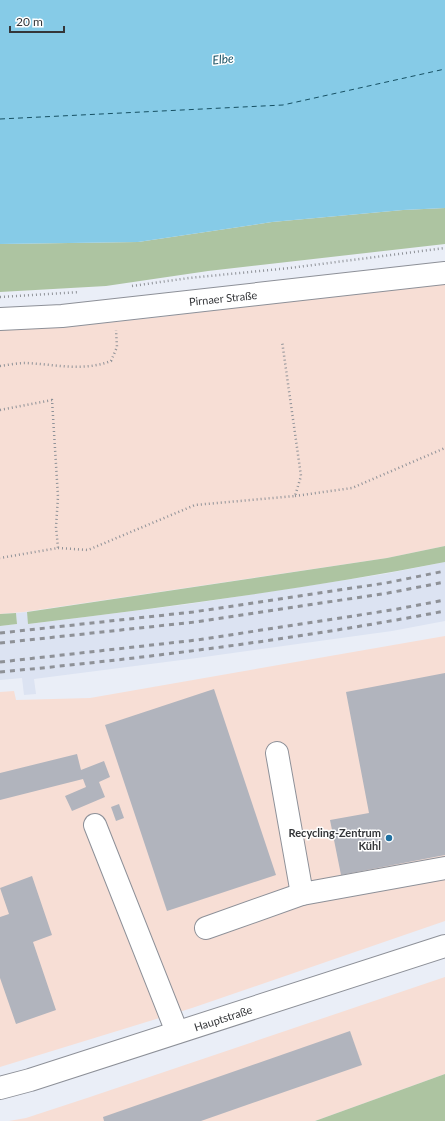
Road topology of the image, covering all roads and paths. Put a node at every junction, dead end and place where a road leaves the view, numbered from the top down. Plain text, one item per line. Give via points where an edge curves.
1 (445, 248) edge
2 (445, 273) edge
3 (130, 287) dead end
4 (84, 292) dead end
5 (0, 297) edge
6 (113, 310) junction
7 (0, 319) edge
8 (282, 341) dead end
9 (0, 366) edge
10 (0, 410) edge
11 (445, 448) edge
12 (295, 496) junction
13 (58, 548) junction
14 (0, 558) edge
15 (277, 753) dead end
16 (95, 825) dead end
17 (445, 868) edge
18 (302, 894) junction
19 (206, 928) dead end
20 (445, 946) edge
21 (177, 1032) junction
22 (0, 1088) edge

1 - 3 path
2 - 6 main road, Pirnaer Straße
4 - 5 path
6 - 7 main road, Pirnaer Straße
6 - 9 path via 117,346 111,361 101,365 67,368 24,363
8 - 12 path via 301,476
10 - 13 path via 52,400 58,497
11 - 12 path via 352,488
12 - 13 path via 195,505 88,550
13 - 14 path
15 - 18 main road
16 - 21 main road
17 - 18 main road
18 - 19 main road
20 - 21 main road, Hauptstraße
21 - 22 main road, Hauptstraße

